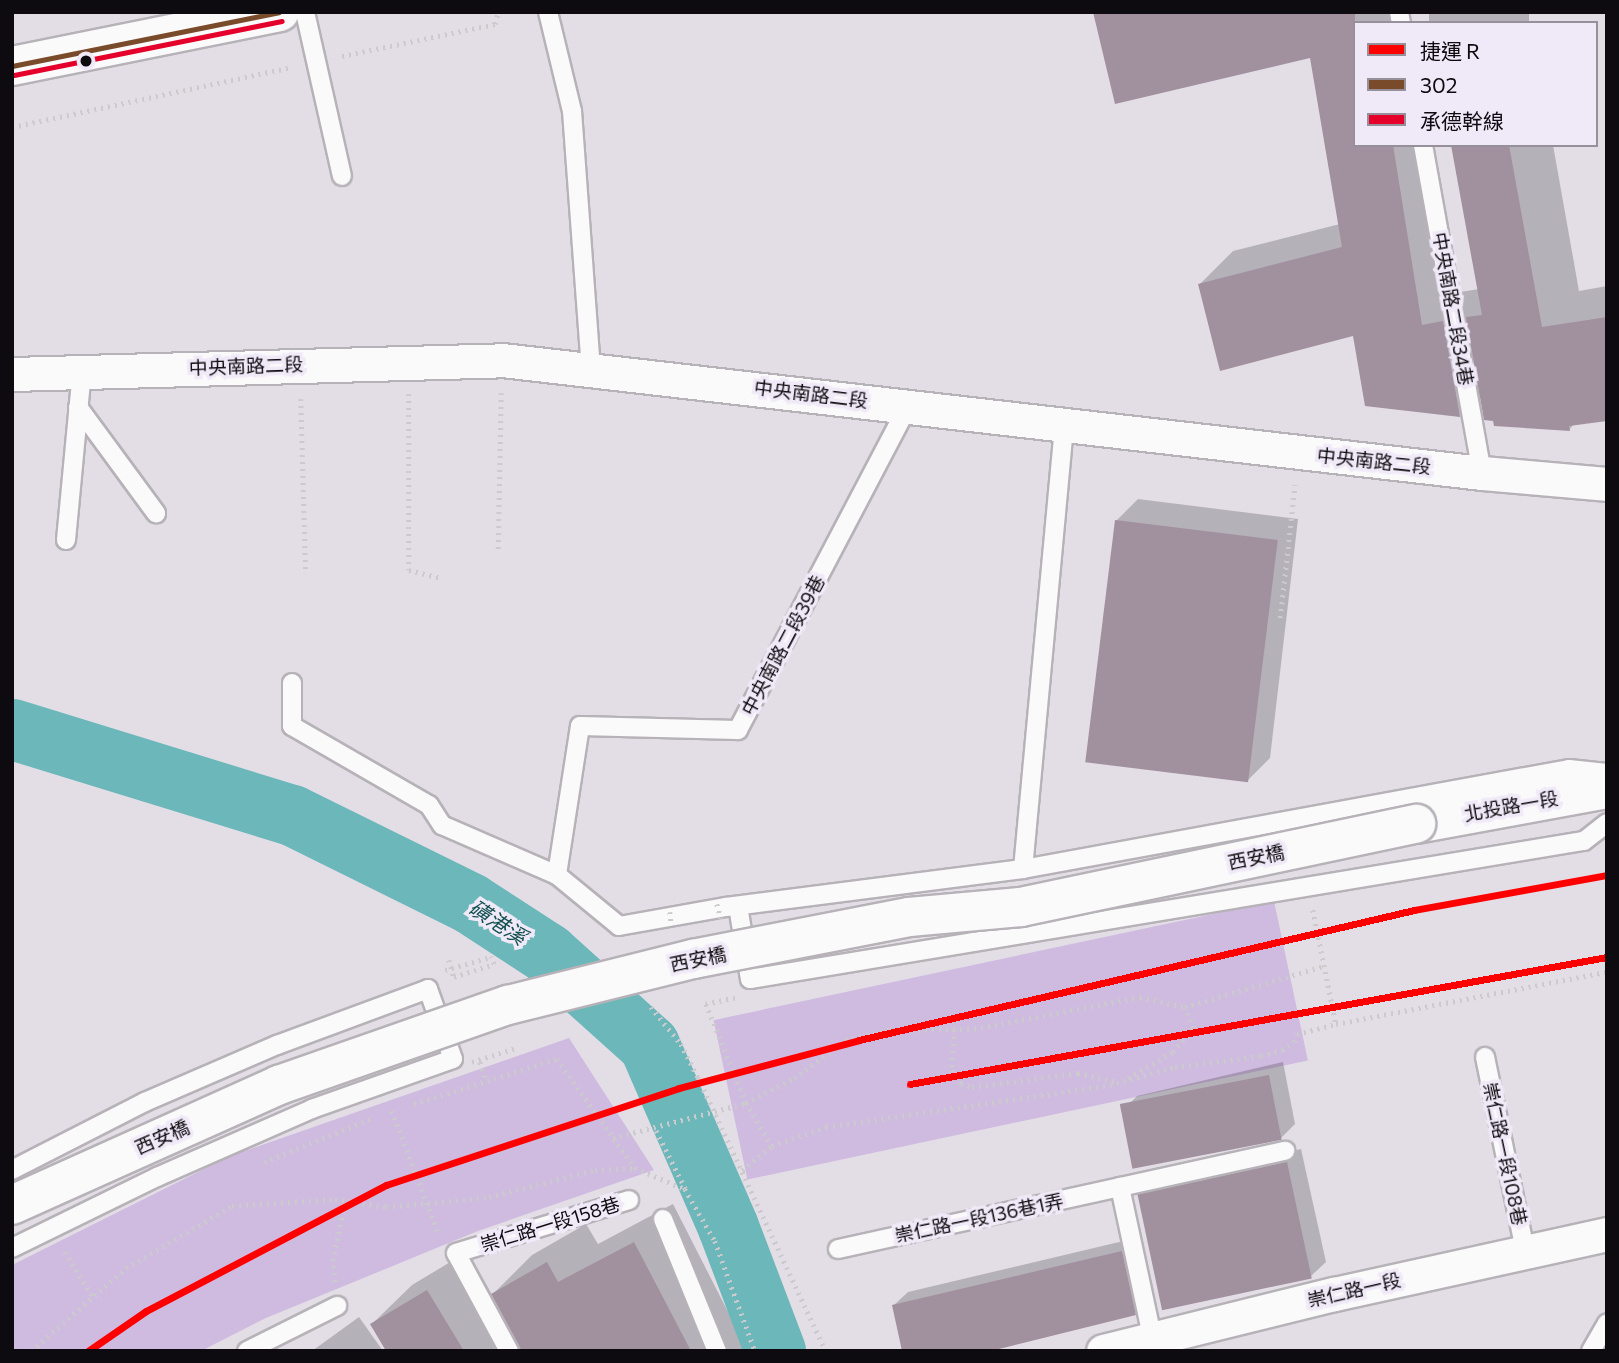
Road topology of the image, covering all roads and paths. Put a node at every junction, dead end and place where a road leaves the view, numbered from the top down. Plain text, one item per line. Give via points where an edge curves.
1 (279, 12) edge
2 (305, 12) edge
3 (498, 12) edge
4 (548, 12) edge
5 (317, 61) junction
6 (12, 66) edge
7 (12, 127) edge
8 (1423, 147) edge
9 (342, 176) dead end
10 (502, 360) junction
11 (409, 362) junction
12 (300, 363) junction
13 (591, 368) junction
14 (82, 372) junction
15 (12, 373) edge
16 (908, 406) junction
17 (78, 407) junction
18 (1064, 425) junction
19 (1298, 453) junction
20 (1482, 473) junction
21 (1607, 484) edge
22 (156, 513) dead end
23 (66, 540) dead end
24 (498, 549) dead end
25 (306, 574) dead end
26 (442, 578) dead end
27 (1280, 618) dead end
28 (292, 683) dead end
29 (1607, 773) edge
30 (1607, 789) edge
31 (1607, 823) edge
32 (1416, 824) joint
33 (1023, 869) junction
34 (557, 875) junction
35 (726, 909) junction
36 (670, 912) dead end
37 (671, 921) dead end
38 (729, 926) dead end
39 (449, 960) dead end
40 (445, 970) dead end
41 (1607, 972) edge
42 (741, 989) dead end
43 (647, 1004) dead end
44 (1185, 1007) junction
45 (1336, 1024) junction
46 (956, 1030) junction
47 (516, 1048) dead end
48 (477, 1051) dead end
49 (1485, 1057) dead end
50 (472, 1062) dead end
51 (486, 1081) junction
52 (1121, 1082) junction
53 (746, 1103) junction
54 (392, 1111) junction
55 (712, 1111) junction
56 (654, 1127) junction
57 (613, 1138) junction
58 (772, 1146) junction
59 (1285, 1151) dead end
60 (256, 1165) dead end
61 (635, 1168) junction
62 (12, 1170) edge
63 (741, 1170) junction
64 (1120, 1187) junction
65 (685, 1189) junction
66 (345, 1200) junction
67 (629, 1200) dead end
68 (425, 1203) junction
69 (12, 1205) edge
70 (663, 1219) dead end
71 (1607, 1234) edge
72 (77, 1247) dead end
73 (12, 1248) edge
74 (838, 1249) dead end
75 (1525, 1251) junction
76 (65, 1252) junction
77 (456, 1253) junction
78 (58, 1256) dead end
79 (93, 1297) junction
80 (337, 1306) joint
81 (1607, 1323) edge
82 (1154, 1345) edge
83 (31, 1351) edge
84 (247, 1351) edge
85 (509, 1351) edge
86 (717, 1351) edge
87 (755, 1351) edge
88 (826, 1351) edge
89 (1103, 1351) edge
90 (1591, 1351) edge

1 - 6 street
2 - 5 lane
3 - 5 path via 495,24
4 - 13 lane via 572,111
5 - 7 path
5 - 9 lane
8 - 20 lane, 中央南路二段34巷
10 - 11 street, 中央南路二段
10 - 13 street, 中央南路二段
10 - 24 path
11 - 12 street, 中央南路二段
11 - 26 path via 409,570
12 - 14 street, 中央南路二段
12 - 25 path
13 - 16 street, 中央南路二段
14 - 15 street, 中央南路二段
14 - 17 lane
16 - 18 street, 中央南路二段
16 - 34 lane, 中央南路二段39巷 via 738,730 580,726
17 - 22 lane
17 - 23 lane
18 - 19 street, 中央南路二段
18 - 33 lane
19 - 20 street, 中央南路二段
19 - 27 path
20 - 21 street, 中央南路二段
28 - 34 lane via 292,726 429,804 442,825
29 - 33 lane via 1569,769
30 - 32 street, 北投路一段
31 - 35 lane via 1584,841 750,979
32 - 69 street, 西安橋, bridge via 1021,906 909,917 693,959 508,1005 278,1085
33 - 35 lane
34 - 35 lane via 619,926
35 - 38 path
36 - 37 path, bridge
39 - 40 path, bridge via 454,977 494,964 491,957
41 - 45 path
42 - 53 path via 742,997 706,1004
43 - 55 path via 681,1044
44 - 45 path via 1323,966
44 - 46 path via 1140,997
44 - 52 path via 1193,1028 1173,1052
45 - 52 path via 1297,1034 1282,1050 1175,1067
46 - 52 path via 952,1070 961,1084 972,1087 1078,1073
46 - 53 path via 890,1030 846,1040 794,1078
47 - 50 path, bridge
48 - 51 path
49 - 75 lane, 崇仁路一段108巷
51 - 54 path
51 - 57 path via 557,1059
52 - 58 path via 826,1127
53 - 55 path
53 - 58 path
54 - 60 path
54 - 68 path
55 - 56 path
55 - 63 path
56 - 57 path
56 - 65 path
57 - 61 path
58 - 63 path
59 - 64 lane, 崇仁路一段136巷1弄
61 - 65 path
61 - 68 path via 596,1170 488,1197
62 - 73 lane via 145,1102 277,1045 428,989 453,1059 300,1114
63 - 88 path
64 - 74 lane, 崇仁路一段136巷1弄
64 - 82 lane
65 - 87 path via 715,1241
66 - 68 path via 386,1207
66 - 79 path via 294,1199 232,1206 126,1268
66 - 80 path via 333,1261
67 - 77 lane, 崇仁路一段158巷
68 - 77 path via 438,1234
70 - 86 lane
71 - 75 street, 崇仁路一段
72 - 76 path
75 - 82 street, 崇仁路一段
76 - 78 path
76 - 79 path
77 - 85 lane, 崇仁路一段158巷
79 - 83 path
80 - 84 lane
81 - 90 lane
82 - 89 street, 崇仁路一段

